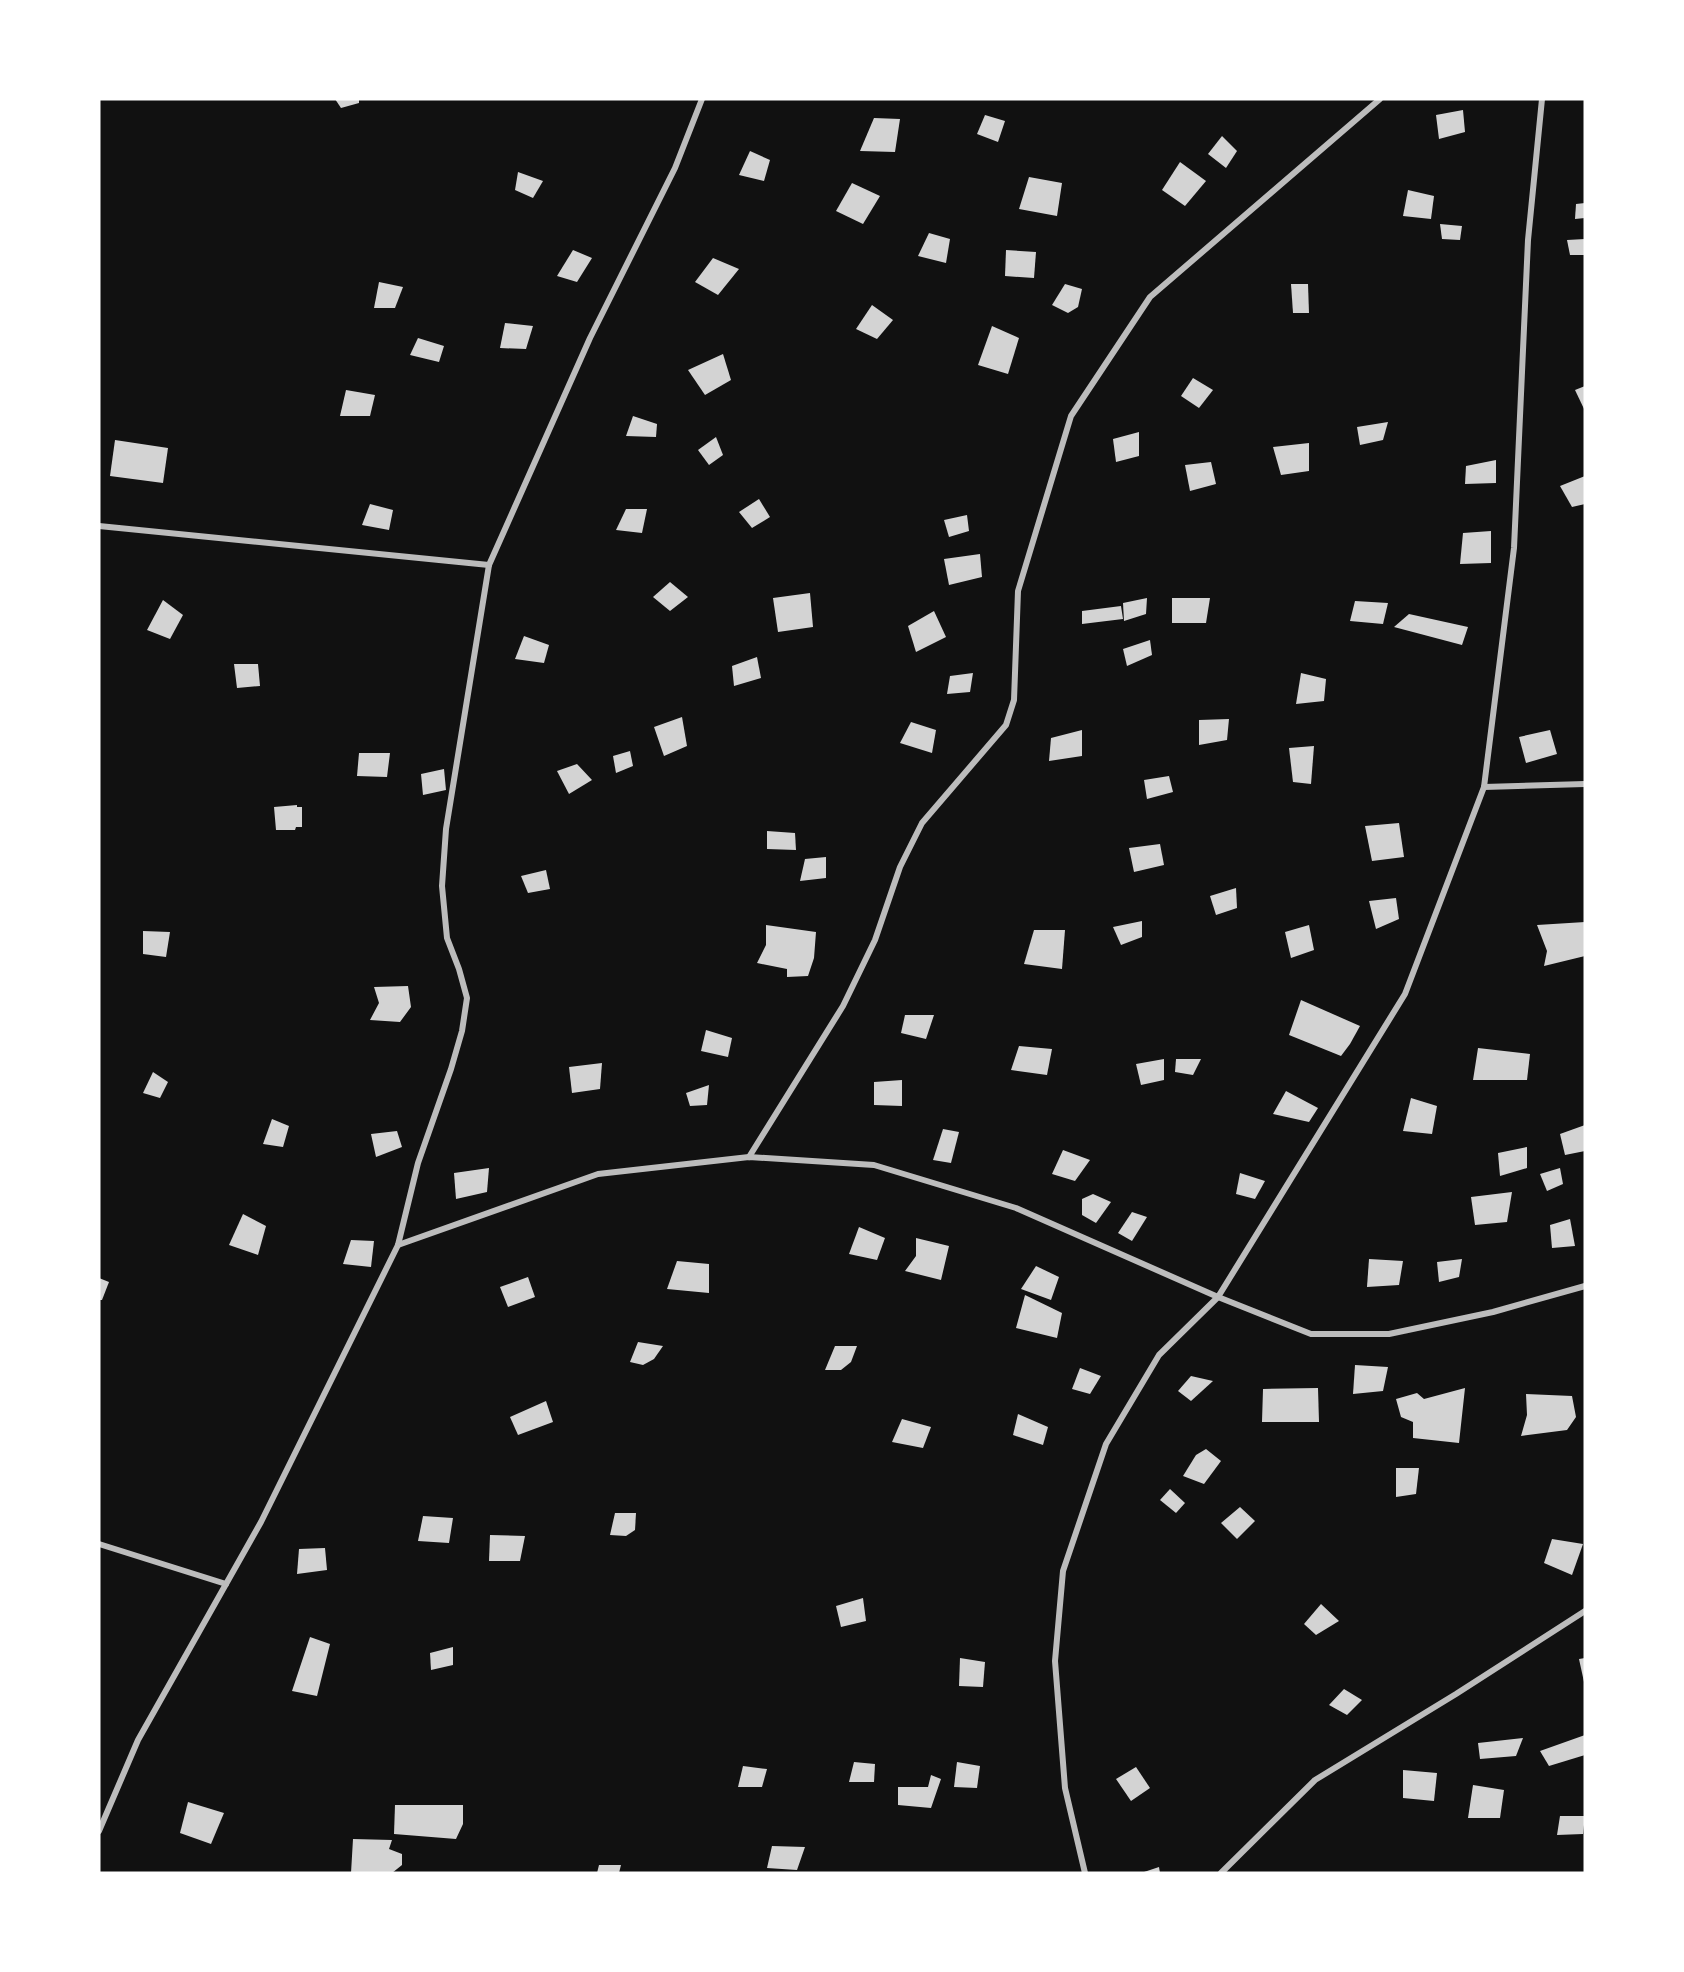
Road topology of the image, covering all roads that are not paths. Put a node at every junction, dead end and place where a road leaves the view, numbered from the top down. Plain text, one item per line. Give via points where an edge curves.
1 (702, 99) edge
2 (1380, 99) edge
3 (1542, 99) edge
4 (99, 526) edge
5 (489, 565) junction
6 (1585, 784) edge
7 (1484, 787) junction
8 (750, 1157) junction
9 (398, 1245) junction
10 (1585, 1286) edge
11 (1218, 1297) junction
12 (99, 1544) edge
13 (226, 1584) junction
14 (1585, 1611) edge
15 (99, 1831) edge
16 (1086, 1873) edge
17 (1221, 1873) edge

1 - 5 street via 675,168 590,338
2 - 8 street via 1150,297 1071,416 1018,591 1014,700 1006,725 922,823 900,867 875,940 843,1006
3 - 7 street via 1528,240 1514,548
4 - 5 street
5 - 9 street via 446,829 442,886 447,938 467,998 462,1031 418,1163
6 - 7 street
7 - 11 street via 1405,994
8 - 9 street via 598,1174
8 - 11 street via 874,1166 1017,1208
9 - 13 street via 261,1522
10 - 11 street via 1493,1312 1389,1334 1311,1334
11 - 16 street via 1159,1355 1106,1444 1063,1571 1055,1661 1065,1788
12 - 13 street
13 - 15 street via 138,1740
14 - 17 street via 1315,1780

